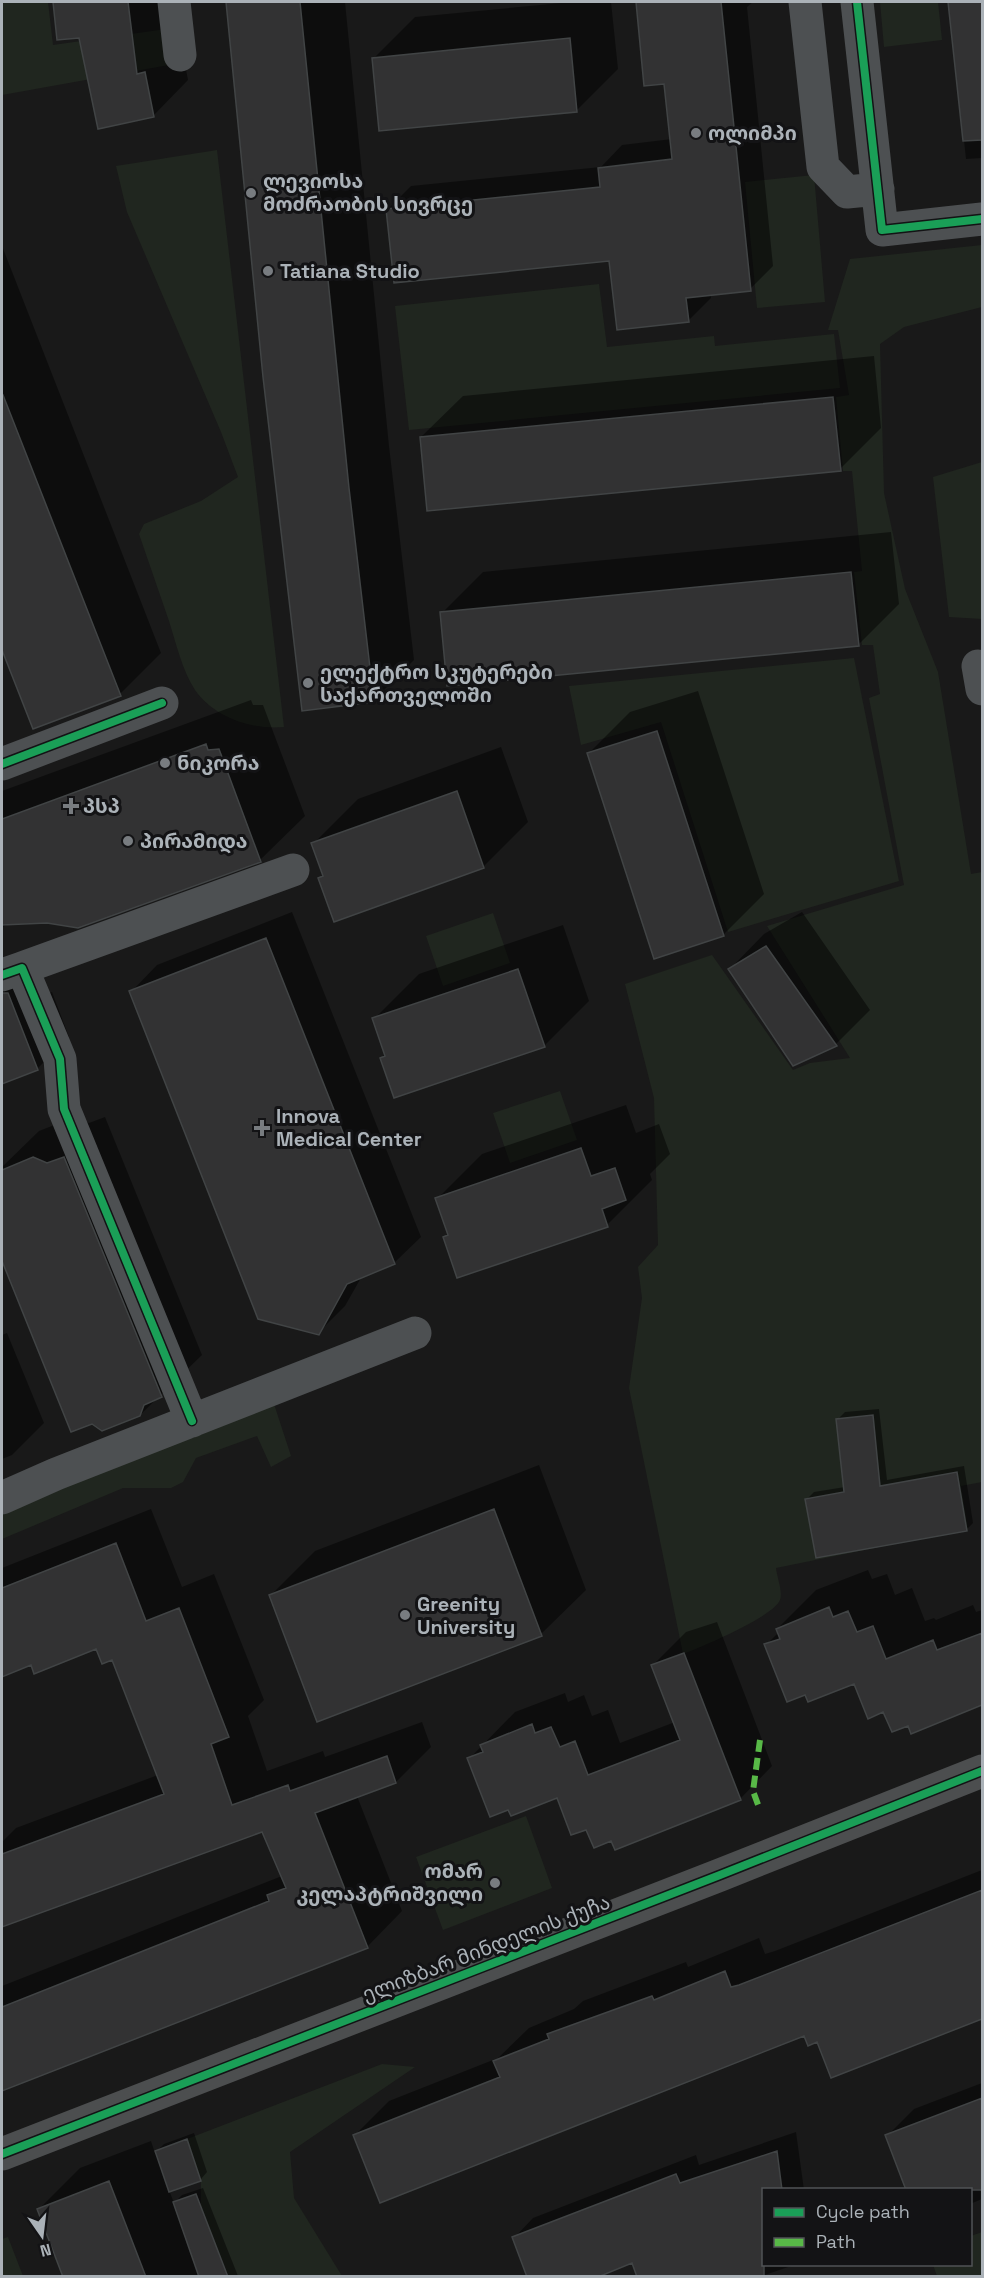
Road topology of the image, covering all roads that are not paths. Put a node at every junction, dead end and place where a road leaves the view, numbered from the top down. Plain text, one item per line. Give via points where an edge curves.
1 (174, 2) edge
2 (805, 2) edge
3 (857, 2) edge
4 (180, 55) dead end
5 (878, 189) junction
6 (982, 219) edge
7 (162, 703) dead end
8 (2, 764) edge
9 (293, 870) dead end
10 (12, 971) edge
11 (415, 1333) dead end
12 (192, 1421) junction
13 (2, 1498) edge
14 (982, 1771) edge
15 (2, 2154) edge

1 - 4 street
2 - 5 street via 823,167 847,192
3 - 5 street
5 - 6 street via 882,230
7 - 8 street
9 - 10 street
10 - 12 street via 60,1059 64,1109
11 - 12 street
12 - 13 street
14 - 15 street, ელიზბარ მინდელის ქუჩა

